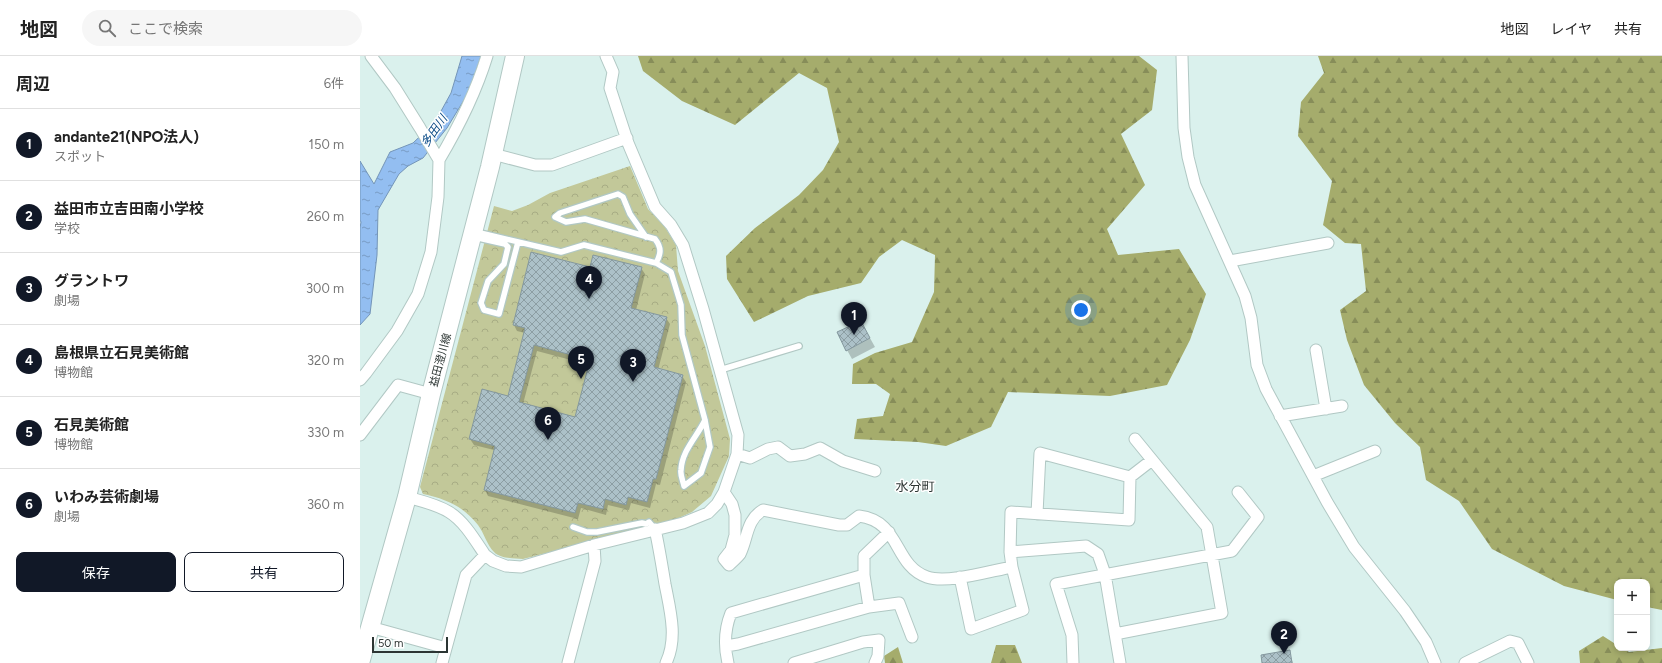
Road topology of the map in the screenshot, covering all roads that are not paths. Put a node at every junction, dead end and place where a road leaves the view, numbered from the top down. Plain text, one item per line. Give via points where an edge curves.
1 (371, 56) edge
2 (487, 56) edge
3 (515, 56) edge
4 (606, 56) edge
5 (1182, 56) edge
6 (627, 138) junction
7 (493, 154) junction
8 (439, 160) junction
9 (473, 234) junction
10 (646, 237) junction
11 (518, 242) junction
12 (1328, 243) dead end
13 (1230, 261) junction
14 (656, 264) junction
15 (799, 346) dead end
16 (1316, 350) dead end
17 (720, 370) junction
18 (362, 373) edge
19 (431, 394) junction
20 (1342, 406) dead end
21 (1326, 409) junction
22 (1280, 416) junction
23 (705, 420) junction
24 (360, 435) edge
25 (1135, 439) dead end
26 (1375, 451) dead end
27 (737, 454) junction
28 (1152, 460) junction
29 (875, 471) dead end
30 (1313, 476) junction
31 (1130, 477) junction
32 (724, 492) junction
33 (1238, 492) dead end
34 (407, 497) junction
35 (1037, 514) junction
36 (573, 528) dead end
37 (655, 529) junction
38 (889, 532) junction
39 (594, 545) junction
40 (1010, 552) junction
41 (485, 555) junction
42 (1212, 555) junction
43 (1012, 567) junction
44 (1105, 574) junction
45 (864, 575) junction
46 (960, 577) junction
47 (869, 607) junction
48 (370, 628) junction
49 (1115, 634) junction
50 (912, 637) dead end
51 (726, 646) junction
52 (446, 648) junction
53 (360, 663) edge
54 (442, 663) edge
55 (568, 663) edge
56 (666, 663) edge
57 (728, 663) edge
58 (794, 663) edge
59 (875, 663) edge
60 (1073, 663) edge
61 (1120, 663) edge
62 (1435, 663) edge
63 (1466, 663) edge
64 (1528, 663) edge

1 - 8 street via 395,88
2 - 8 street via 481,75
3 - 7 main road, 益田澄川線
4 - 6 street via 613,72 610,88
5 - 13 street via 1184,128 1188,157 1195,185
6 - 7 street via 552,165 535,165
6 - 17 street via 655,207 671,225 683,245
7 - 9 main road, 益田澄川線
8 - 18 street via 438,197 431,252 418,294 397,331
9 - 11 lane
9 - 11 lane via 508,247 504,264 488,281 481,303 484,310 499,314
9 - 19 main road, 益田澄川線
10 - 10 lane via 584,219 566,222 555,217 560,213 618,194
10 - 14 lane via 655,239 660,245 661,254
11 - 14 lane via 561,252 584,245
12 - 13 street
13 - 22 street via 1249,310 1257,365 1266,390
14 - 23 lane via 671,272 681,305 682,335
15 - 17 lane
16 - 21 street
17 - 27 street via 738,435
19 - 24 street via 398,385
19 - 34 main road, 益田澄川線
20 - 21 street
21 - 22 street
22 - 30 street
23 - 23 lane via 710,447 701,473 684,486 680,470 687,447
25 - 28 street
26 - 30 street
27 - 29 street via 750,458 778,447 790,456 806,454 820,448 843,461
27 - 32 street
28 - 31 street
28 - 42 street via 1207,526
30 - 62 street via 1354,547 1405,611 1426,642
31 - 35 street via 1129,520
31 - 35 street via 1040,453
32 - 37 street via 717,504 708,512 683,523
32 - 38 street via 732,504 735,515 732,550 724,559 729,565 740,554 750,522 763,510 847,525 859,516 870,517
33 - 42 street via 1258,517 1232,551
34 - 41 street via 450,512
34 - 48 main road, 益田澄川線
35 - 40 street via 1011,512
36 - 37 lane via 597,532 649,522
37 - 39 street
37 - 56 street via 672,617 671,653
38 - 45 street via 864,556
38 - 46 street via 913,571 934,578
39 - 41 street via 521,567 506,566
39 - 55 street via 595,560
40 - 43 street
40 - 44 street via 1086,546 1098,554
41 - 52 street via 466,575
42 - 44 street
42 - 49 street via 1222,613
43 - 46 street
43 - 46 street via 1024,610 971,629
44 - 49 street
44 - 60 street via 1056,584 1072,635
45 - 47 street
45 - 51 street via 731,613 727,624
47 - 50 street via 899,603
47 - 51 street
48 - 52 street
48 - 53 main road, 益田澄川線
49 - 61 street
51 - 57 street
52 - 54 street
58 - 59 street via 863,642 879,640
63 - 64 street via 1510,641 1518,643

